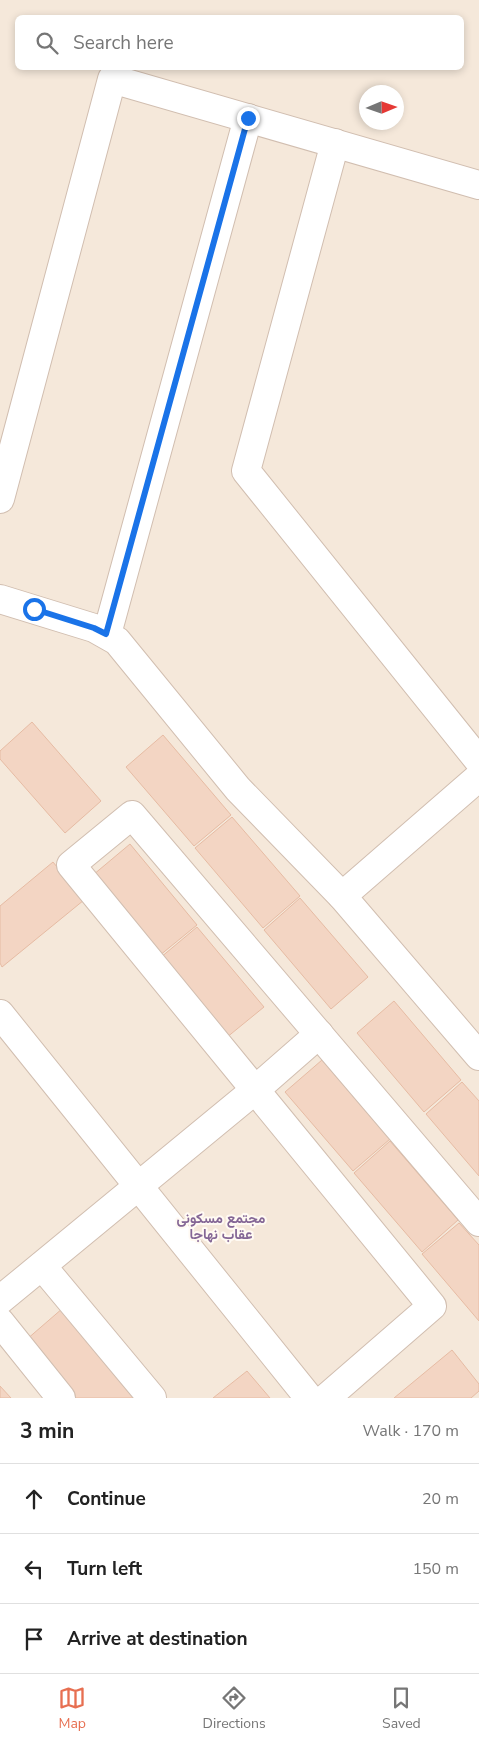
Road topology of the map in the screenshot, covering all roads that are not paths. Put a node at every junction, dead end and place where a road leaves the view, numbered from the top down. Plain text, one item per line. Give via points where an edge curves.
1 (248, 118) junction
2 (335, 143) junction
3 (479, 184) edge
4 (0, 499) edge
5 (0, 600) edge
6 (106, 634) junction
7 (479, 761) edge
8 (479, 777) edge
9 (342, 896) junction
10 (0, 1014) edge
11 (319, 1034) junction
12 (479, 1056) edge
13 (255, 1090) junction
14 (138, 1186) junction
15 (479, 1222) edge
16 (42, 1266) junction
17 (0, 1300) edge
18 (0, 1322) edge
19 (61, 1398) edge
20 (152, 1398) edge
21 (309, 1398) edge
22 (326, 1398) edge

1 - 2 street
1 - 4 street via 112,79
1 - 6 street
2 - 3 street
2 - 7 street via 246,471
5 - 6 street
6 - 9 street via 118,640 238,789
8 - 9 street
9 - 12 street
10 - 14 street
11 - 13 street
11 - 13 street via 132,815 71,865
11 - 15 street
13 - 14 street
13 - 22 street via 432,1306
14 - 16 street
14 - 21 street
16 - 17 street
16 - 20 street
18 - 19 street

